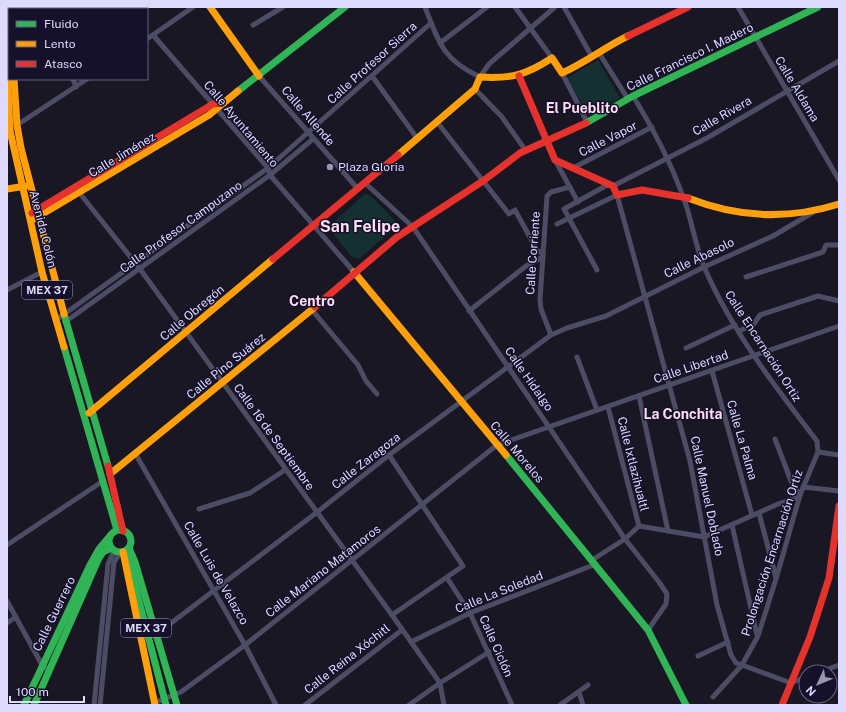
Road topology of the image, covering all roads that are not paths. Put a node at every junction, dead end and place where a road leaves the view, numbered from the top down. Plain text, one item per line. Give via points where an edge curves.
1 (194, 7) edge
2 (210, 7) edge
3 (283, 7) edge
4 (424, 7) edge
5 (487, 7) edge
6 (514, 7) edge
7 (555, 7) edge
8 (564, 7) edge
9 (688, 7) edge
10 (738, 7) edge
11 (818, 7) edge
12 (341, 8) edge
13 (431, 23) junction
14 (253, 25) dead end
15 (531, 28) junction
16 (153, 35) junction
17 (148, 38) edge
18 (755, 38) junction
19 (440, 43) junction
20 (596, 55) junction
21 (8, 56) edge
22 (552, 58) junction
23 (839, 61) edge
24 (562, 73) junction
25 (259, 76) junction
26 (372, 76) junction
27 (519, 76) junction
28 (480, 77) junction
29 (14, 80) edge
30 (73, 80) edge
31 (86, 80) edge
32 (76, 87) junction
33 (475, 89) junction
34 (786, 90) junction
35 (630, 98) junction
36 (215, 106) junction
37 (437, 122) junction
38 (587, 122) junction
39 (17, 125) junction
40 (652, 127) junction
41 (8, 132) edge
42 (308, 134) junction
43 (417, 138) junction
44 (313, 139) junction
45 (546, 141) junction
46 (526, 151) junction
47 (666, 157) junction
48 (555, 160) junction
49 (268, 168) junction
50 (573, 168) junction
51 (270, 175) junction
52 (483, 180) junction
53 (839, 180) edge
54 (365, 183) junction
55 (30, 184) junction
56 (611, 185) junction
57 (570, 187) junction
58 (22, 188) junction
59 (7, 189) edge
60 (358, 189) junction
61 (77, 191) junction
62 (617, 195) junction
63 (683, 196) junction
64 (578, 202) junction
65 (223, 204) junction
66 (839, 204) edge
67 (814, 212) junction
68 (37, 213) junction
69 (29, 218) junction
70 (568, 219) junction
71 (557, 224) dead end
72 (313, 225) junction
73 (414, 228) junction
74 (179, 236) junction
75 (839, 245) edge
76 (543, 256) junction
77 (135, 263) junction
78 (704, 267) junction
79 (140, 270) junction
80 (597, 270) dead end
81 (42, 272) junction
82 (354, 272) junction
83 (746, 277) dead end
84 (7, 290) edge
85 (645, 297) junction
86 (839, 301) edge
87 (312, 310) junction
88 (469, 311) junction
89 (65, 319) junction
90 (57, 324) junction
91 (735, 325) junction
92 (839, 326) edge
93 (567, 328) joint
94 (739, 330) junction
95 (185, 334) junction
96 (553, 335) junction
97 (686, 348) dead end
98 (755, 355) junction
99 (577, 357) dead end
100 (508, 367) junction
101 (712, 371) junction
102 (222, 383) junction
103 (670, 386) junction
104 (377, 394) dead end
105 (639, 396) junction
106 (461, 403) junction
107 (608, 407) junction
108 (92, 410) junction
109 (597, 410) junction
110 (84, 416) junction
111 (550, 427) junction
112 (775, 439) dead end
113 (497, 445) junction
114 (818, 452) junction
115 (135, 453) junction
116 (389, 455) junction
117 (839, 455) edge
118 (285, 470) junction
119 (110, 474) junction
120 (103, 481) junction
121 (803, 488) junction
122 (839, 491) edge
123 (799, 496) junction
124 (423, 506) junction
125 (839, 506) edge
126 (199, 509) dead end
127 (316, 513) junction
128 (759, 513) junction
129 (752, 515) junction
130 (732, 525) junction
131 (638, 527) junction
132 (120, 531) junction
133 (668, 531) junction
134 (110, 536) junction
135 (704, 537) junction
136 (626, 538) junction
137 (7, 545) edge
138 (121, 550) junction
139 (352, 561) junction
140 (594, 562) junction
141 (88, 576) junction
142 (447, 578) junction
143 (776, 579) junction
144 (214, 590) junction
145 (7, 601) edge
146 (72, 611) junction
147 (470, 613) junction
148 (392, 615) junction
149 (16, 617) junction
150 (7, 623) edge
151 (402, 630) junction
152 (648, 630) junction
153 (157, 634) junction
154 (758, 636) junction
155 (149, 640) junction
156 (140, 642) junction
157 (411, 642) junction
158 (728, 642) junction
159 (245, 645) junction
160 (489, 652) junction
161 (698, 656) dead end
162 (98, 663) junction
163 (104, 664) junction
164 (42, 665) junction
165 (742, 665) junction
166 (49, 671) junction
167 (798, 680) edge
168 (791, 682) junction
169 (440, 683) junction
170 (588, 685) dead end
171 (579, 692) junction
172 (174, 696) junction
173 (713, 697) dead end
174 (165, 702) edge
175 (154, 704) edge
176 (24, 705) edge
177 (34, 705) edge
178 (94, 705) edge
179 (100, 705) edge
180 (177, 705) edge
181 (276, 705) edge
182 (305, 705) edge
183 (410, 705) edge
184 (444, 705) edge
185 (512, 705) edge
186 (560, 705) edge
187 (583, 705) edge
188 (686, 705) edge
189 (782, 705) edge

1 - 16 street
2 - 25 street, Calle Allende
3 - 14 street
4 - 13 street
5 - 19 street
6 - 15 street
7 - 15 street
8 - 20 street, Calle Encarnación Ortiz
9 - 20 street via 608,46
10 - 18 street, Calle Aldama
11 - 18 street, Calle Francisco I. Madero
12 - 25 street, Calle Jiménez
13 - 19 street
13 - 26 street, Calle Profesor Sierra
15 - 22 street
15 - 28 street via 489,64
16 - 17 street
16 - 36 street, Calle Ayuntamiento
18 - 34 street, Calle Aldama
18 - 35 street, Calle Francisco I. Madero
19 - 28 street via 451,60
20 - 24 street
20 - 35 street, Calle Encarnación Ortiz
21 - 41 street, Avenida Colón / MEX 37
22 - 24 street
22 - 27 street
23 - 34 street, Calle Rivera
24 - 38 street
25 - 36 street, Calle Jiménez
25 - 42 street, Calle Allende
26 - 42 street, Calle Profesor Sierra
26 - 43 street
27 - 28 street via 507,79
27 - 45 street
28 - 33 street
29 - 39 street, Avenida Colón / MEX 37
30 - 32 street
31 - 32 street
32 - 39 street
33 - 37 street
33 - 46 street via 502,117
34 - 47 street, Calle Rivera via 707,138
34 - 53 street, Calle Aldama
35 - 38 street, Calle Francisco I. Madero
35 - 40 street, Calle Encarnación Ortiz
36 - 49 street, Calle Ayuntamiento
36 - 61 street, Calle Jiménez
37 - 43 street
37 - 52 street
38 - 45 street, Calle Francisco I. Madero
39 - 55 street, Avenida Colón / MEX 37
40 - 47 street, Calle Encarnación Ortiz
40 - 50 street, Calle Vapor
41 - 58 street, Avenida Colón / MEX 37
42 - 44 street, Calle Allende
42 - 49 street, Calle Profesor Campuzano
43 - 54 street
44 - 51 street, Calle Profesor Campuzano
44 - 60 street, Calle Allende
45 - 46 street, Calle Francisco I. Madero
45 - 48 street
46 - 52 street, Calle Francisco I. Madero
47 - 56 street, Calle Rivera
47 - 63 street, Calle Encarnación Ortiz
48 - 50 street
48 - 57 street
49 - 51 street, Calle Ayuntamiento
49 - 65 street, Calle Profesor Campuzano
50 - 56 street
51 - 65 street, Calle Profesor Campuzano
51 - 72 street, Calle Ayuntamiento
52 - 73 street, Calle Francisco I. Madero
52 - 76 street via 509,214 515,210 537,250
54 - 60 street
54 - 73 street, Calle Hidalgo
55 - 58 street
55 - 68 street, Avenida Colón / MEX 37
56 - 62 street, Calle Manuel Doblado
56 - 64 street, Calle Rivera
57 - 64 street
57 - 76 street, Calle Corriente via 551,192 547,196
58 - 59 street
58 - 69 street, Avenida Colón / MEX 37
60 - 72 street
61 - 68 street, Calle Jiménez
61 - 77 street, Calle 16 de Septiembre
62 - 63 street via 642,190
62 - 70 street
62 - 85 street, Calle Manuel Doblado
63 - 67 street via 713,208 740,214
63 - 78 street, Calle Encarnación Ortiz
64 - 70 street, Calle Rivera via 564,209
65 - 74 street, Calle Profesor Campuzano
66 - 67 street, Calle Abasolo
67 - 78 street, Calle Abasolo via 773,236
68 - 69 street, Calle Jiménez
68 - 89 street, Avenida Colón / MEX 37
69 - 81 street, Avenida Colón / MEX 37
70 - 71 street
70 - 80 street
72 - 82 street, Calle Morelos
72 - 95 street, Calle Obregón
73 - 82 street, Calle Francisco I. Madero via 397,237
73 - 88 street, Calle Hidalgo
74 - 77 street, Calle Profesor Campuzano
74 - 79 street, Calle Profesor Campuzano
75 - 83 street via 826,245 823,252
76 - 88 street via 526,266
76 - 96 street, Calle Corriente via 541,309
77 - 79 street, Calle 16 de Septiembre
77 - 89 street, Calle Profesor Campuzano
78 - 85 street, Calle Abasolo
78 - 91 street, Calle Encarnación Ortiz
79 - 89 street, Calle Profesor Campuzano
79 - 95 street, Calle 16 de Septiembre
81 - 84 street
81 - 90 street, Avenida Colón / MEX 37
82 - 87 street, Calle Pino Suárez
82 - 106 street, Calle Morelos
85 - 93 street, Calle Abasolo via 606,316
85 - 103 street, Calle Manuel Doblado
86 - 94 street via 818,296 760,315 753,325
87 - 102 street, Calle Pino Suárez
87 - 104 street via 358,365 366,381
88 - 100 street, Calle Hidalgo
89 - 90 street, Calle Profesor Campuzano
89 - 108 street, Avenida Colón / MEX 37
90 - 110 street, Avenida Colón / MEX 37
91 - 94 street, Calle Encarnación Ortiz
91 - 97 street
92 - 98 street, Calle Libertad
93 - 96 street, Calle Zaragoza
94 - 98 street, Calle Encarnación Ortiz
95 - 102 street, Calle 16 de Septiembre
95 - 108 street, Calle Obregón
96 - 100 street, Calle Zaragoza
98 - 101 street, Calle Libertad
98 - 114 street, Calle Encarnación Ortiz via 817,441
99 - 109 street
100 - 106 street, Calle Zaragoza
100 - 111 street, Calle Hidalgo
101 - 103 street, Calle Libertad
101 - 129 street, Calle La Palma
102 - 115 street, Calle Pino Suárez
102 - 118 street, Calle 16 de Septiembre
103 - 105 street, Calle Libertad
103 - 135 street, Calle Manuel Doblado via 690,461
105 - 107 street, Calle Libertad
105 - 133 street
106 - 113 street, Calle Morelos
106 - 116 street, Calle Zaragoza
107 - 109 street, Calle Libertad
107 - 131 street, Calle Ixtlazihualtl
108 - 110 street, Calle Obregón
108 - 119 street, Avenida Colón / MEX 37
109 - 111 street, Calle Libertad
110 - 120 street, Avenida Colón / MEX 37
111 - 113 street, Calle Libertad
111 - 136 street, Calle Hidalgo
112 - 123 street
113 - 124 street, Calle Mariano Matamoros
113 - 140 street, Calle Morelos
114 - 117 street
114 - 121 street, Prolongación Encarnación Ortiz
115 - 119 street, Calle Pino Suárez
115 - 144 street, Calle Luis de Velazco
116 - 124 street
116 - 127 street, Calle Zaragoza
118 - 126 street via 250,493
118 - 127 street, Calle 16 de Septiembre
119 - 132 street, Avenida Colón / MEX 37
120 - 132 street, Avenida Colón / MEX 37
120 - 137 street
121 - 122 street
121 - 123 street, Prolongación Encarnación Ortiz
123 - 128 street
123 - 143 street, Prolongación Encarnación Ortiz
124 - 139 street, Calle Mariano Matamoros
124 - 142 street, Calle Reina Xóchitl via 462,563 463,566
125 - 168 street via 829,578 810,638
127 - 139 street, Calle 16 de Septiembre
127 - 144 street, Calle Zaragoza
128 - 129 street
128 - 143 street
129 - 130 street
130 - 135 street
130 - 154 street
131 - 133 street
131 - 136 street, Calle La Soledad
132 - 134 street, Calle Guerrero
132 - 138 street, MEX 37 via 131,538
133 - 135 street
134 - 138 street, MEX 37 via 109,543
134 - 141 street, Calle Guerrero via 103,543
135 - 158 street, Calle Manuel Doblado via 717,605
136 - 140 street, Calle La Soledad
136 - 152 street, Calle Hidalgo via 667,594 666,604
138 - 141 street, Calle Guerrero via 103,552
138 - 153 street via 135,562
138 - 155 street, MEX 37
138 - 156 street
138 - 162 street via 108,564
138 - 163 street via 114,562
139 - 148 street, Calle 16 de Septiembre
139 - 159 street, Calle Mariano Matamoros
140 - 147 street, Calle La Soledad
140 - 152 street, Calle Morelos
141 - 146 street, Calle Guerrero
142 - 147 street, Calle Ciclón
142 - 148 street, Calle Reina Xóchitl
143 - 154 street, Prolongación Encarnación Ortiz
144 - 153 street, Calle Zaragoza
144 - 159 street, Calle Luis de Velazco
145 - 149 street
146 - 164 street, Calle Guerrero
146 - 166 street, Calle Guerrero
147 - 157 street, Calle La Soledad
147 - 160 street, Calle Ciclón
148 - 151 street, Calle 16 de Septiembre
149 - 150 street
149 - 164 street
151 - 157 street, Calle 16 de Septiembre
151 - 182 street, Calle Reina Xóchitl
152 - 188 street, Calle Morelos
153 - 155 street, Calle Zaragoza
153 - 172 street
154 - 165 street, Prolongación Encarnación Ortiz
155 - 156 street, Calle Zaragoza
155 - 174 street, MEX 37
156 - 175 street
157 - 169 street, Calle 16 de Septiembre
158 - 161 street
158 - 165 street, Calle Manuel Doblado via 731,655 736,663
159 - 172 street, Calle Mariano Matamoros
159 - 181 street, Calle Luis de Velazco
160 - 169 street
160 - 185 street, Calle Ciclón
162 - 163 street
162 - 178 street
163 - 179 street
164 - 166 street
164 - 176 street, Calle Guerrero
165 - 168 street
165 - 173 street, Prolongación Encarnación Ortiz
166 - 177 street, Calle Guerrero
167 - 168 street
168 - 189 street
169 - 183 street
169 - 184 street, Calle 16 de Septiembre
170 - 171 street
171 - 186 street
171 - 187 street
172 - 174 street, Calle Mariano Matamoros
172 - 180 street
174 - 175 street, Calle Mariano Matamoros

